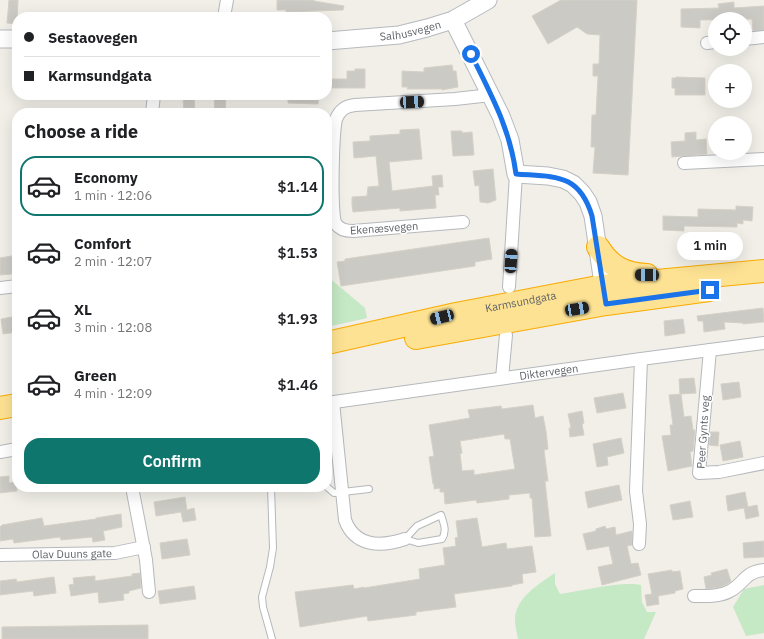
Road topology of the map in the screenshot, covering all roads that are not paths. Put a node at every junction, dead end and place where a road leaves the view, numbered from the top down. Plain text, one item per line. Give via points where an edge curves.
1 (227, 0) edge
2 (488, 0) edge
3 (225, 12) edge
4 (454, 20) junction
5 (764, 37) edge
6 (752, 38) edge
7 (0, 39) edge
8 (12, 39) edge
9 (332, 41) edge
10 (491, 95) junction
11 (764, 159) edge
12 (684, 163) dead end
13 (516, 174) junction
14 (463, 222) dead end
15 (598, 246) junction
16 (764, 271) edge
17 (673, 279) junction
18 (764, 283) edge
19 (12, 287) edge
20 (509, 287) dead end
21 (0, 288) edge
22 (605, 295) junction
23 (506, 335) dead end
24 (332, 342) edge
25 (764, 343) edge
26 (710, 350) junction
27 (332, 353) edge
28 (641, 359) junction
29 (502, 378) junction
30 (332, 403) edge
31 (12, 406) edge
32 (0, 408) edge
33 (332, 417) edge
34 (12, 450) edge
35 (0, 452) edge
36 (764, 463) edge
37 (369, 489) dead end
38 (332, 491) edge
39 (133, 492) edge
40 (271, 492) edge
41 (343, 492) junction
42 (405, 539) junction
43 (639, 544) dead end
44 (144, 547) junction
45 (0, 555) edge
46 (764, 570) edge
47 (149, 592) dead end
48 (694, 596) dead end
49 (272, 639) edge

1 - 3 street
2 - 4 street, Salhusvegen
4 - 9 street, Salhusvegen via 399,34
4 - 10 street
5 - 6 street
7 - 8 street
10 - 13 street via 510,140
10 - 14 street, Ekenæsvegen via 355,105 343,109 336,119 333,198 336,224 347,231 353,231
11 - 12 street
13 - 15 street via 548,176 573,184 588,202
13 - 20 street
15 - 17 highway via 605,258 628,273
15 - 22 street
16 - 17 highway, Karmsundgata
17 - 22 highway, Karmsundgata
18 - 22 highway, Karmsundgata
19 - 21 street
22 - 24 highway, Karmsundgata via 456,314
22 - 27 highway, Karmsundgata
23 - 29 street
25 - 26 street, Diktervegen
26 - 28 street, Diktervegen
26 - 36 street, Peer Gynts veg via 698,473 719,472
28 - 29 street, Diktervegen
28 - 43 street via 636,491 640,524
29 - 30 street, Diktervegen
31 - 32 highway
33 - 41 street, Diktervegen
34 - 35 street
37 - 41 lane
38 - 41 lane
39 - 44 street
40 - 49 lane via 273,548 262,597
41 - 42 street, Diktervegen via 345,520 354,536 370,543 397,542
42 - 42 lane via 418,543 442,539 445,527 441,515 417,526
44 - 45 street, Olav Duuns gate via 115,553
44 - 47 street
46 - 48 street via 751,573 731,591

